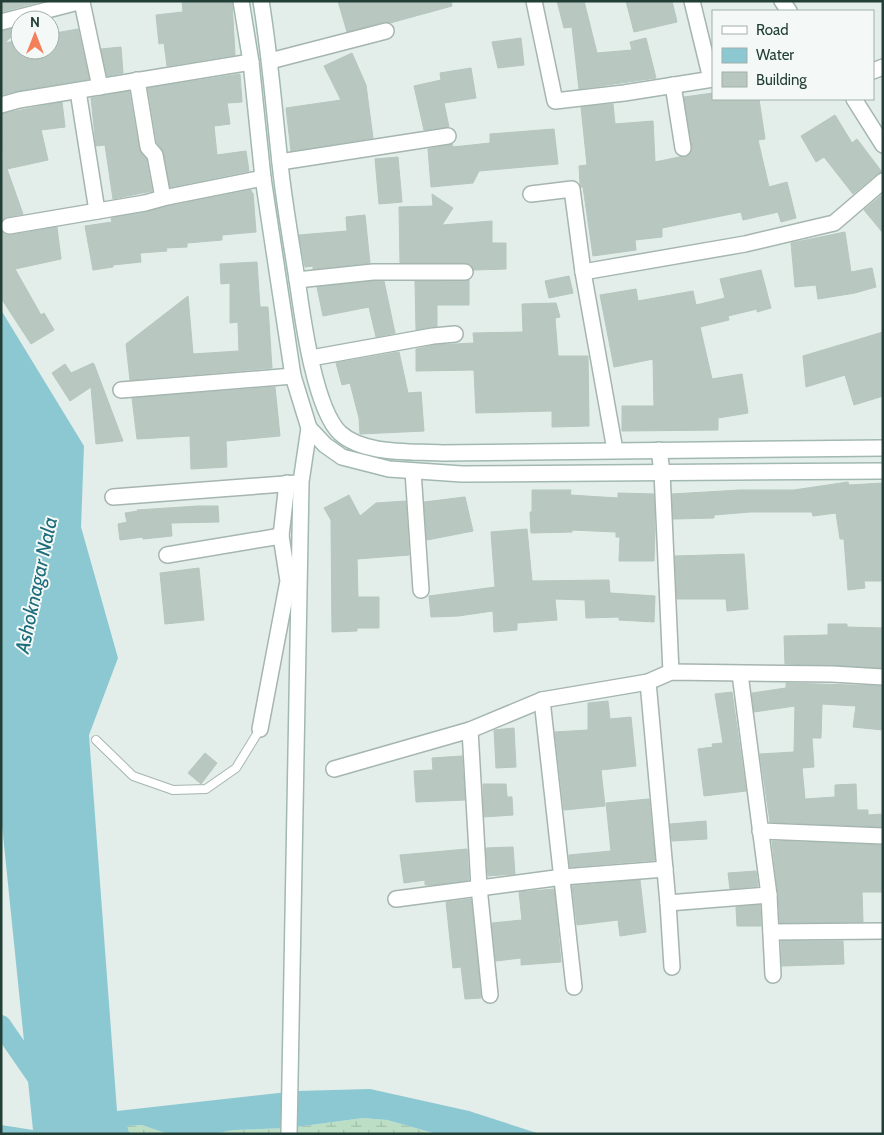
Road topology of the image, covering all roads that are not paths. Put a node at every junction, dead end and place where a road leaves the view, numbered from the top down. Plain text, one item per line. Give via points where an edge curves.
1 (241, 1) edge
2 (262, 1) edge
3 (534, 1) edge
4 (692, 1) edge
5 (82, 2) edge
6 (1, 22) edge
7 (386, 31) dead end
8 (270, 61) junction
9 (251, 62) junction
10 (712, 79) edge
11 (137, 80) junction
12 (673, 85) junction
13 (100, 87) junction
14 (78, 91) junction
15 (855, 100) edge
16 (1, 105) edge
17 (448, 136) dead end
18 (883, 145) edge
19 (682, 148) dead end
20 (280, 162) junction
21 (263, 178) junction
22 (883, 181) edge
23 (531, 194) dead end
24 (163, 198) junction
25 (97, 211) junction
26 (9, 226) dead end
27 (465, 272) dead end
28 (583, 272) junction
29 (297, 280) junction
30 (455, 334) dead end
31 (311, 358) junction
32 (293, 376) junction
33 (121, 390) dead end
34 (327, 411) junction
35 (309, 428) junction
36 (883, 448) edge
37 (615, 450) junction
38 (659, 450) junction
39 (413, 471) junction
40 (883, 471) edge
41 (662, 472) junction
42 (294, 483) junction
43 (113, 497) dead end
44 (281, 536) junction
45 (167, 555) dead end
46 (421, 590) dead end
47 (671, 672) junction
48 (740, 674) junction
49 (883, 677) edge
50 (648, 682) junction
51 (542, 700) junction
52 (260, 729) joint
53 (470, 730) junction
54 (96, 740) dead end
55 (334, 769) dead end
56 (760, 831) junction
57 (883, 836) edge
58 (665, 869) junction
59 (563, 878) junction
60 (479, 887) junction
61 (769, 894) junction
62 (396, 899) dead end
63 (668, 903) junction
64 (883, 931) edge
65 (771, 932) junction
66 (672, 967) dead end
67 (773, 975) dead end
68 (574, 987) dead end
69 (490, 995) dead end
70 (289, 1134) edge

1 - 9 street
2 - 8 street
3 - 12 street via 555,101
4 - 10 street
5 - 6 street
5 - 13 street
7 - 8 street
8 - 20 street
9 - 11 street
9 - 21 street
10 - 12 street
11 - 13 street
11 - 24 street via 148,147 155,155
12 - 19 street
13 - 14 street
14 - 16 street
14 - 25 street
15 - 18 street
17 - 20 street
20 - 29 street
21 - 24 street
21 - 32 street
22 - 28 street via 834,223 745,244
23 - 28 street via 572,189
24 - 25 street
25 - 26 street
27 - 29 street via 373,272
28 - 37 street
29 - 31 street
30 - 31 street
31 - 34 street
32 - 33 street
32 - 35 street
34 - 35 street
34 - 37 street via 329,419 350,441 382,450 442,453
35 - 39 street via 325,446 342,458 389,470
35 - 42 street
36 - 38 street
37 - 38 street
38 - 41 street
39 - 41 street via 462,474
39 - 46 street
40 - 41 street
41 - 47 street
42 - 43 street
42 - 44 street
42 - 70 street via 294,874
44 - 45 street
44 - 52 street via 288,581
47 - 48 street
47 - 50 street
48 - 49 street
48 - 56 street
50 - 51 street
50 - 58 street
51 - 53 street
51 - 59 street
52 - 54 lane via 236,768 206,789 173,790 133,776
53 - 55 street
53 - 60 street
56 - 57 street
56 - 61 street
58 - 59 street
58 - 63 street
59 - 60 street
59 - 68 street
60 - 62 street
60 - 69 street
61 - 63 street
61 - 65 street
63 - 66 street
64 - 65 street
65 - 67 street

